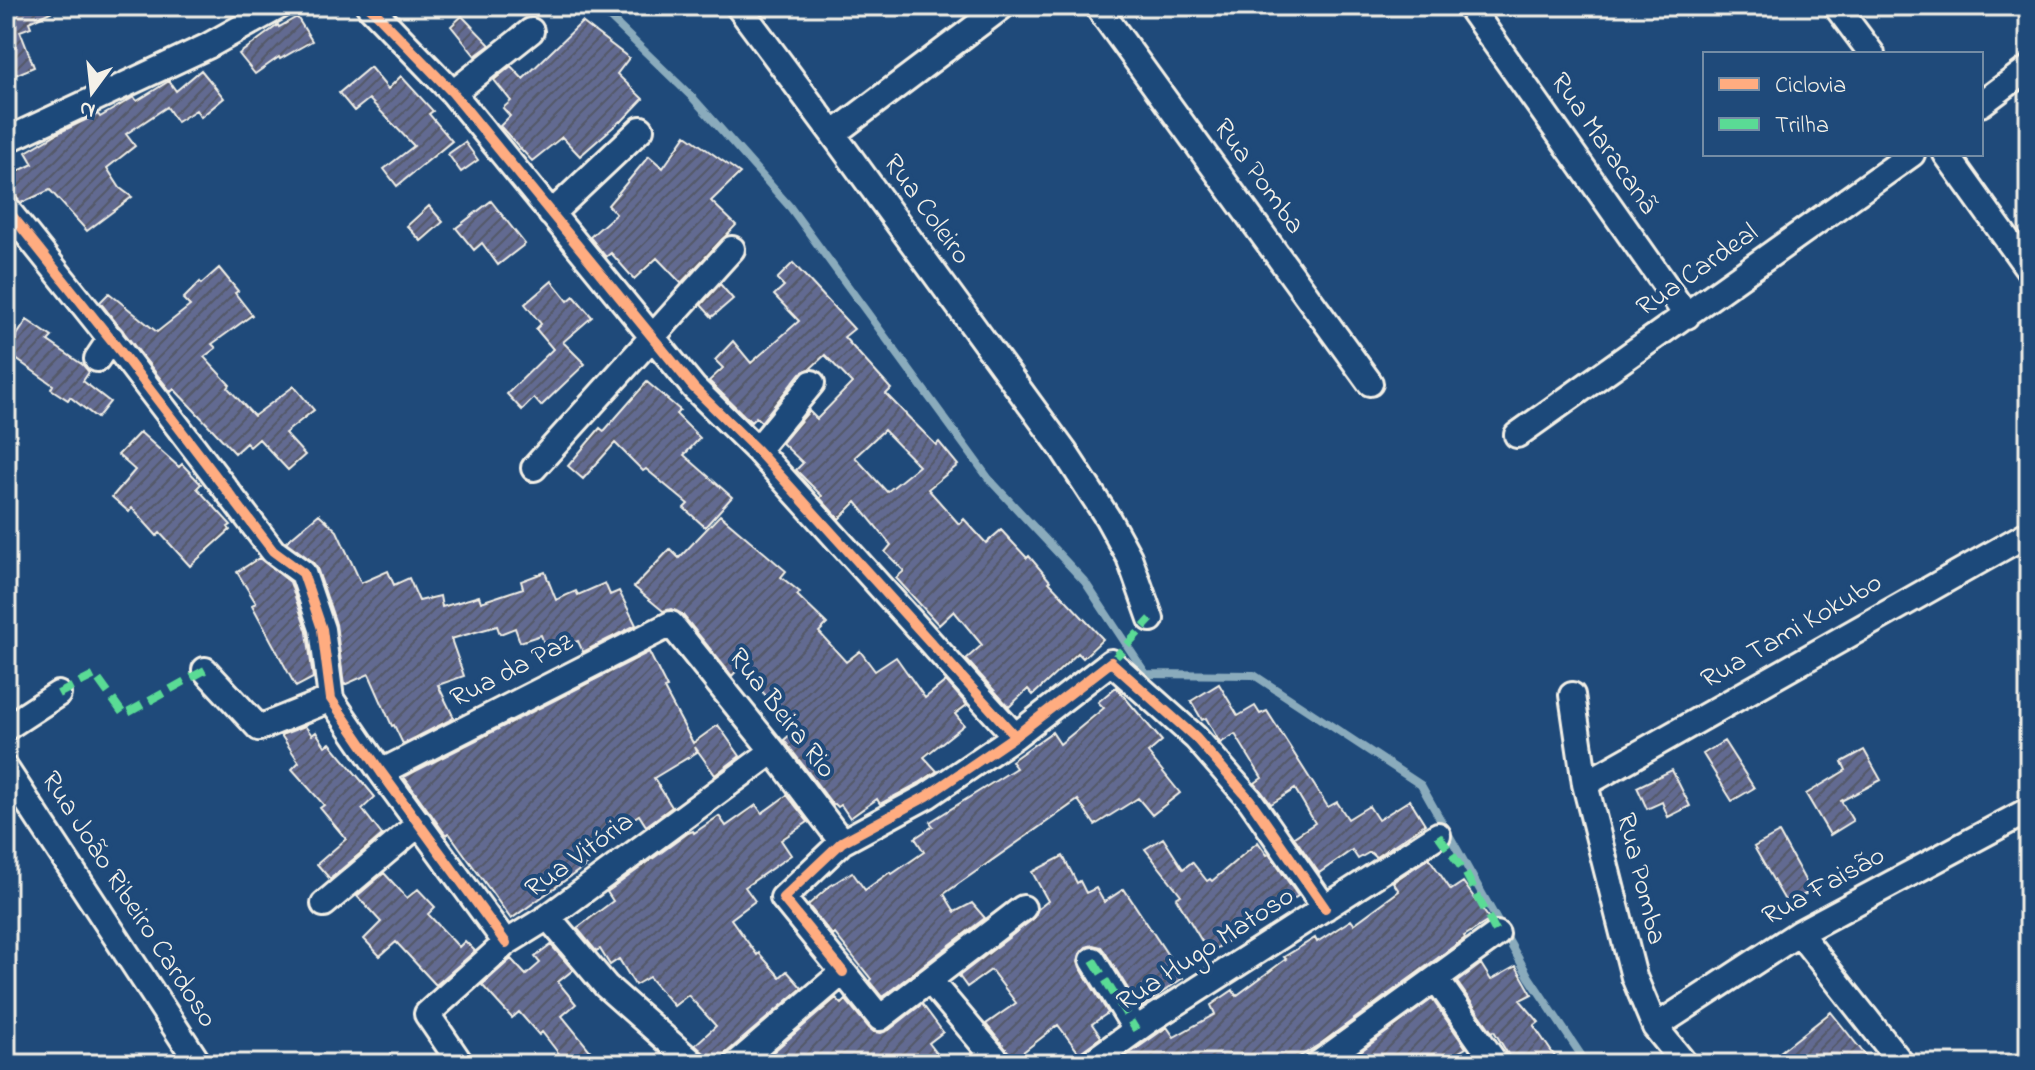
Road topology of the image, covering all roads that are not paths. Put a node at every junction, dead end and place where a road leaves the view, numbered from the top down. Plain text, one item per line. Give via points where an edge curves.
1 (280, 6) edge
2 (369, 6) edge
3 (738, 6) edge
4 (1003, 6) edge
5 (1097, 6) edge
6 (1469, 6) edge
7 (1836, 6) edge
8 (531, 31) dead end
9 (1870, 52) edge
10 (2029, 68) edge
11 (453, 93) junction
12 (1983, 102) edge
13 (641, 129) dead end
14 (833, 134) junction
15 (9, 139) dead end
16 (1909, 156) edge
17 (1947, 156) edge
18 (6, 208) edge
19 (551, 214) junction
20 (732, 249) dead end
21 (2029, 270) edge
22 (1687, 316) junction
23 (652, 336) junction
24 (111, 338) junction
25 (97, 359) dead end
26 (812, 383) dead end
27 (1370, 383) dead end
28 (1517, 435) dead end
29 (757, 450) junction
30 (534, 468) dead end
31 (2029, 533) edge
32 (1151, 619) dead end
33 (671, 624) joint
34 (205, 670) dead end
35 (58, 694) dead end
36 (1572, 695) dead end
37 (331, 699) junction
38 (6, 728) edge
39 (1015, 736) junction
40 (773, 751) junction
41 (6, 769) edge
42 (381, 772) junction
43 (1585, 784) junction
44 (2029, 810) edge
45 (420, 823) junction
46 (1438, 835) dead end
47 (842, 842) junction
48 (324, 904) dead end
49 (1023, 908) dead end
50 (1325, 908) junction
51 (548, 917) junction
52 (1799, 933) junction
53 (1497, 934) dead end
54 (506, 943) junction
55 (1093, 960) dead end
56 (843, 972) junction
57 (1437, 980) junction
58 (930, 981) junction
59 (1655, 1027) junction
60 (1136, 1030) junction
61 (199, 1064) edge
62 (461, 1064) edge
63 (694, 1064) edge
64 (736, 1064) edge
65 (1000, 1064) edge
66 (1089, 1064) edge
67 (1318, 1064) edge
68 (1496, 1064) edge
69 (1685, 1064) edge
70 (1902, 1064) edge

1 - 15 street via 208,46
2 - 11 street
3 - 14 street, Rua Coleiro
4 - 14 street
5 - 27 street, Rua Pomba
6 - 22 street, Rua Maracanã
7 - 9 street
8 - 11 street
10 - 12 street
11 - 19 street
13 - 19 street
14 - 32 street, Rua Coleiro via 1064,451 1129,557
16 - 22 street, Rua Cardeal
17 - 21 street
18 - 24 street
19 - 23 street
20 - 23 street
22 - 28 street, Rua Cardeal
23 - 29 street via 694,388
23 - 30 street
24 - 25 street
24 - 37 street via 273,551 303,573 322,629
26 - 29 street
29 - 39 street
31 - 43 street, Rua Tami Kokubo
33 - 40 street, Rua Beira Rio
33 - 42 street, Rua da Paz
34 - 37 street via 259,728
35 - 38 street
36 - 43 street, Rua Pomba
37 - 42 street
39 - 47 street via 927,796
39 - 50 street via 1111,662 1196,738 1241,790
40 - 47 street, Rua Beira Rio
40 - 51 street, Rua Vitória
41 - 61 street, Rua João Ribeiro Cardoso
42 - 45 street
43 - 59 street, Rua Pomba via 1634,977
44 - 52 street, Rua Faisão
45 - 48 street
45 - 54 street
46 - 50 street, Rua Hugo Matoso
47 - 56 street via 783,898
49 - 58 street
50 - 60 street, Rua Hugo Matoso
51 - 54 street, Rua Vitória
51 - 63 street via 606,986
52 - 59 street, Rua Faisão
52 - 70 street
53 - 57 street
54 - 62 street, Rua Vitória via 427,1014
55 - 60 street
56 - 58 street via 880,1018
56 - 64 street
57 - 67 street
57 - 68 street
58 - 65 street
59 - 69 street, Rua Pomba
60 - 66 street, Rua Hugo Matoso

